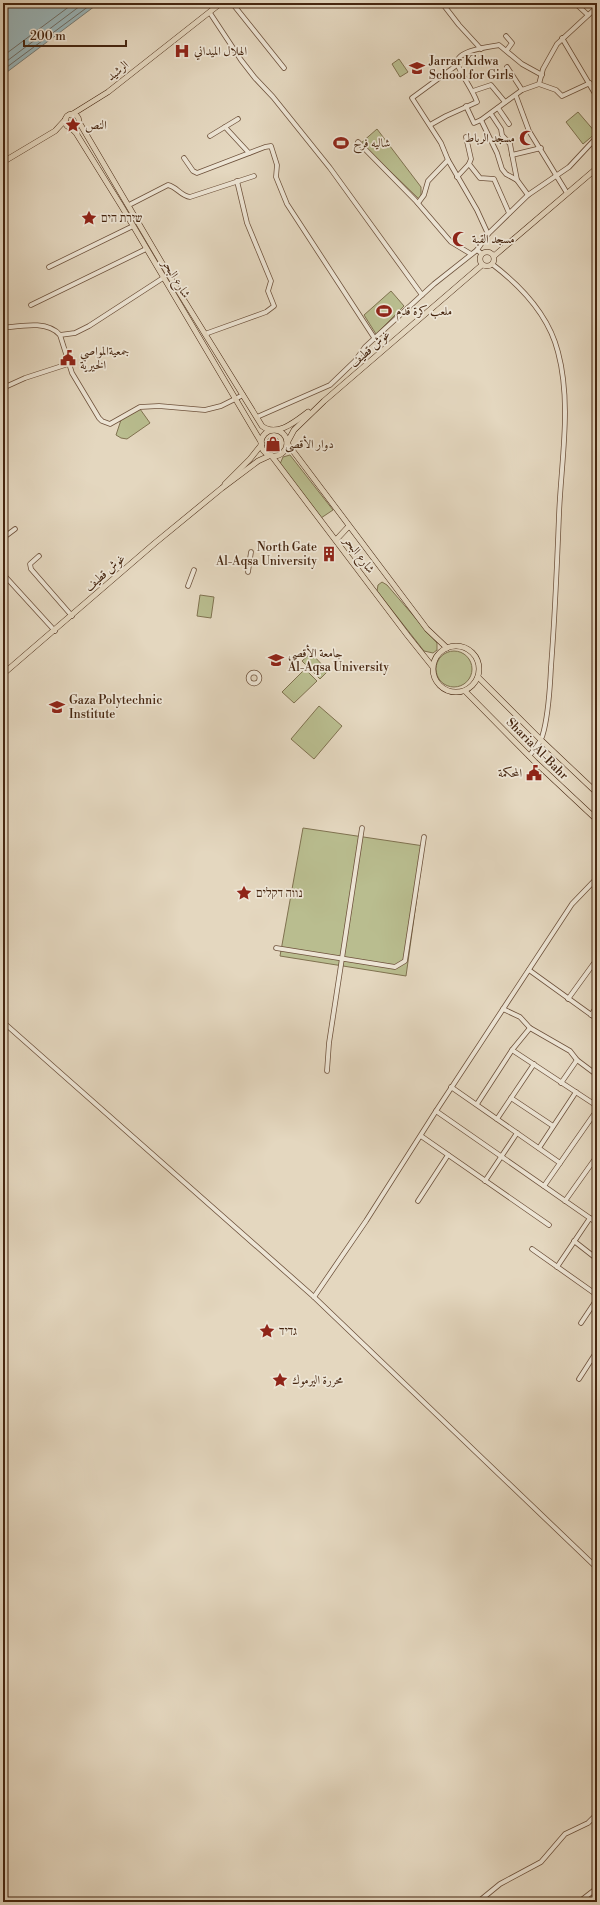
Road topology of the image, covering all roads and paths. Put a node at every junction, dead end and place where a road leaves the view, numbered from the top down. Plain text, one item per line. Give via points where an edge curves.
1 (221, 3) edge
2 (232, 3) edge
3 (442, 3) edge
4 (575, 3) edge
5 (597, 7) edge
6 (210, 13) junction
7 (588, 15) junction
8 (506, 36) dead end
9 (562, 38) junction
10 (481, 49) junction
11 (507, 50) junction
12 (457, 65) junction
13 (507, 67) dead end
14 (284, 68) dead end
15 (542, 75) junction
16 (590, 83) junction
17 (539, 84) junction
18 (522, 90) junction
19 (473, 91) junction
20 (516, 96) junction
21 (597, 96) edge
22 (505, 102) junction
23 (466, 106) junction
24 (83, 108) junction
25 (498, 108) junction
26 (491, 114) junction
27 (71, 115) junction
28 (66, 119) junction
29 (238, 119) dead end
30 (482, 120) junction
31 (79, 121) junction
32 (509, 124) dead end
33 (430, 125) junction
34 (225, 127) junction
35 (70, 128) junction
36 (55, 131) junction
37 (210, 136) dead end
38 (597, 137) edge
39 (466, 138) dead end
40 (358, 142) dead end
41 (541, 148) junction
42 (249, 153) junction
43 (512, 155) junction
44 (184, 158) dead end
45 (448, 160) junction
46 (3, 162) edge
47 (468, 164) junction
48 (597, 168) edge
49 (254, 176) dead end
50 (556, 176) junction
51 (457, 177) junction
52 (517, 180) junction
53 (237, 181) junction
54 (567, 193) junction
55 (528, 195) junction
56 (418, 203) junction
57 (130, 205) junction
58 (509, 213) junction
59 (133, 226) junction
60 (488, 234) junction
61 (146, 249) junction
62 (477, 250) junction
63 (470, 254) junction
64 (482, 254) junction
65 (494, 256) junction
66 (492, 264) junction
67 (482, 265) junction
68 (49, 267) dead end
69 (163, 278) junction
70 (422, 295) junction
71 (31, 305) dead end
72 (3, 328) edge
73 (205, 334) junction
74 (60, 335) junction
75 (375, 338) junction
76 (68, 364) junction
77 (3, 388) edge
78 (243, 395) junction
79 (236, 398) junction
80 (324, 401) junction
81 (257, 417) junction
82 (274, 430) junction
83 (262, 443) junction
84 (287, 443) junction
85 (271, 455) junction
86 (222, 488) junction
87 (349, 526) junction
88 (15, 529) dead end
89 (3, 538) edge
90 (336, 540) junction
91 (251, 552) dead end
92 (39, 556) dead end
93 (194, 570) dead end
94 (248, 572) dead end
95 (4, 577) edge
96 (188, 586) dead end
97 (72, 616) junction
98 (55, 631) junction
99 (446, 648) junction
100 (432, 666) junction
101 (3, 674) edge
102 (478, 677) junction
103 (465, 691) junction
104 (541, 740) junction
105 (529, 756) junction
106 (597, 793) edge
107 (597, 820) edge
108 (362, 828) dead end
109 (424, 838) dead end
110 (597, 878) edge
111 (276, 948) dead end
112 (342, 959) junction
113 (597, 959) edge
114 (529, 970) junction
115 (568, 999) junction
116 (597, 1006) edge
117 (503, 1009) junction
118 (591, 1015) junction
119 (597, 1019) edge
120 (3, 1022) edge
121 (530, 1028) junction
122 (512, 1050) junction
123 (576, 1060) junction
124 (534, 1064) junction
125 (327, 1072) dead end
126 (597, 1074) edge
127 (561, 1083) junction
128 (451, 1087) junction
129 (576, 1092) junction
130 (511, 1098) junction
131 (477, 1104) junction
132 (597, 1106) edge
133 (597, 1110) edge
134 (436, 1111) junction
135 (497, 1119) junction
136 (554, 1126) junction
137 (517, 1133) junction
138 (421, 1136) junction
139 (539, 1148) junction
140 (448, 1155) junction
141 (597, 1156) edge
142 (501, 1157) junction
143 (560, 1163) junction
144 (485, 1181) junction
145 (544, 1186) junction
146 (418, 1201) dead end
147 (565, 1201) junction
148 (590, 1218) junction
149 (597, 1223) edge
150 (549, 1225) dead end
151 (574, 1242) junction
152 (532, 1249) dead end
153 (597, 1259) edge
154 (557, 1267) junction
155 (597, 1295) edge
156 (314, 1297) junction
157 (597, 1299) edge
158 (581, 1323) dead end
159 (597, 1351) edge
160 (579, 1379) dead end
161 (597, 1568) edge
162 (597, 1814) edge
163 (597, 1888) edge
164 (478, 1902) edge
165 (578, 1902) edge

1 - 6 main road, الرشيد
2 - 14 street
3 - 10 street via 458,25
4 - 7 street
5 - 7 street
6 - 24 main road, الرشيد via 108,92
6 - 70 street via 241,60 330,168
7 - 9 street
8 - 11 street via 512,43
9 - 15 street via 549,57
9 - 16 street
10 - 11 street via 499,45
10 - 12 street via 463,53 457,59
11 - 15 street via 522,64
12 - 19 street
12 - 33 street via 412,98
13 - 18 street
15 - 17 street
16 - 17 street via 562,96 556,90
16 - 21 street
17 - 18 street
18 - 20 street
19 - 22 street via 491,85
19 - 23 street via 477,102
20 - 22 street
20 - 41 street via 529,131
22 - 25 street
23 - 30 street via 474,123
23 - 33 street
24 - 27 main road, الرشيد
24 - 31 main road
25 - 26 street
25 - 32 street
26 - 30 street
26 - 43 street via 510,144
27 - 28 main road
27 - 31 main road via 75,115
28 - 35 main road via 66,124
28 - 36 main road
29 - 34 street
30 - 52 street via 502,169
31 - 35 main road via 77,126
31 - 57 main road, شارع البحر
33 - 45 street
34 - 37 street
34 - 42 street
35 - 36 main road
35 - 59 main road, شارع البحر via 76,133
36 - 46 main road
38 - 50 street via 569,167
39 - 47 street via 471,159
40 - 56 street
41 - 43 street
41 - 50 street
42 - 44 street via 197,173
42 - 75 street via 271,146 277,165 276,177 284,198
43 - 52 street
45 - 51 street
45 - 56 street via 428,181 424,195
47 - 51 street
47 - 58 street via 480,178 494,179
48 - 54 main road
49 - 53 street
50 - 54 street
50 - 55 street
51 - 60 street
52 - 55 street
53 - 57 street via 188,197 168,185
53 - 73 street via 247,223 271,281 268,291 274,306 266,312
54 - 65 main road
55 - 58 street
56 - 63 street via 451,242
57 - 73 main road, شارع البحر
58 - 60 street
59 - 61 main road, شارع البحر
59 - 68 street
60 - 62 street
61 - 69 main road, شارع البحر
61 - 71 street
62 - 63 street
62 - 64 street
63 - 70 street
64 - 65 main road via 488,252
64 - 67 main road
65 - 66 main road
66 - 67 main road
66 - 104 street via 511,278 536,308 558,350 564,376 554,636 549,695
67 - 80 main road, غوش قطيف
69 - 74 street via 89,326 75,333
69 - 79 main road, شارع البحر
70 - 75 street
72 - 74 street via 41,326 54,329
73 - 78 main road, شارع البحر
74 - 76 street
75 - 81 street via 330,385
76 - 77 street
76 - 79 street via 99,418 110,424 140,407 205,410 221,406
78 - 79 street
78 - 81 main road, شارع البحر
79 - 83 main road, شارع البحر
80 - 82 main road, غوش قطيف via 291,424
80 - 84 main road, غوش قطيف via 294,430
81 - 82 main road, شارع البحر via 266,429
82 - 83 main road via 266,433
82 - 84 main road via 282,432
83 - 85 main road via 265,451
83 - 86 main road, غوش قطيف
84 - 85 main road via 282,453
84 - 87 main road, شارع البحر
85 - 86 main road, غوش قطيف
85 - 90 main road, شارع البحر
86 - 97 main road, غوش قطيف
87 - 90 main road
87 - 99 main road, شارع البحر via 427,629
88 - 89 street
90 - 100 main road, شارع البحر
91 - 94 street
92 - 97 street via 30,564 31,569
93 - 96 street
95 - 98 street
97 - 98 main road, غوش قطيف
98 - 101 main road, غوش قطيف
99 - 100 main road via 435,658
99 - 102 main road via 462,647 474,655 478,662
100 - 103 main road via 434,680 438,685 451,692
102 - 103 main road
102 - 104 main road, Sharia Al-Bahr
103 - 105 main road, Sharia Al-Bahr
104 - 105 street
104 - 106 main road, Sharia Al-Bahr
105 - 107 main road, Sharia Al-Bahr
108 - 112 street
109 - 112 street via 405,961 395,967
110 - 114 street via 572,904
111 - 112 street
112 - 125 street
113 - 115 street
114 - 115 street
114 - 117 street
115 - 118 street
116 - 118 street
117 - 121 street via 520,1016
117 - 128 street
118 - 119 street
120 - 156 street
121 - 122 street
121 - 123 street via 570,1051
122 - 124 street
122 - 131 street
123 - 126 street
123 - 127 street
124 - 127 street
124 - 130 street
127 - 129 street
128 - 131 street
128 - 134 street
129 - 132 street
129 - 136 street
130 - 135 street
130 - 136 street
131 - 135 street
133 - 143 street
134 - 138 street
134 - 142 street
135 - 137 street
136 - 139 street
137 - 139 street
137 - 142 street
138 - 140 street
138 - 156 street
139 - 143 street
140 - 144 street
140 - 146 street
141 - 147 street
142 - 144 street
142 - 145 street
143 - 145 street
144 - 150 street
145 - 147 street
147 - 148 street
148 - 149 street
148 - 151 street
151 - 153 street
151 - 154 street
152 - 154 street
154 - 155 street
156 - 161 street
157 - 158 street
159 - 160 street
162 - 164 street via 588,1823 565,1834 541,1862 500,1884
163 - 165 street

